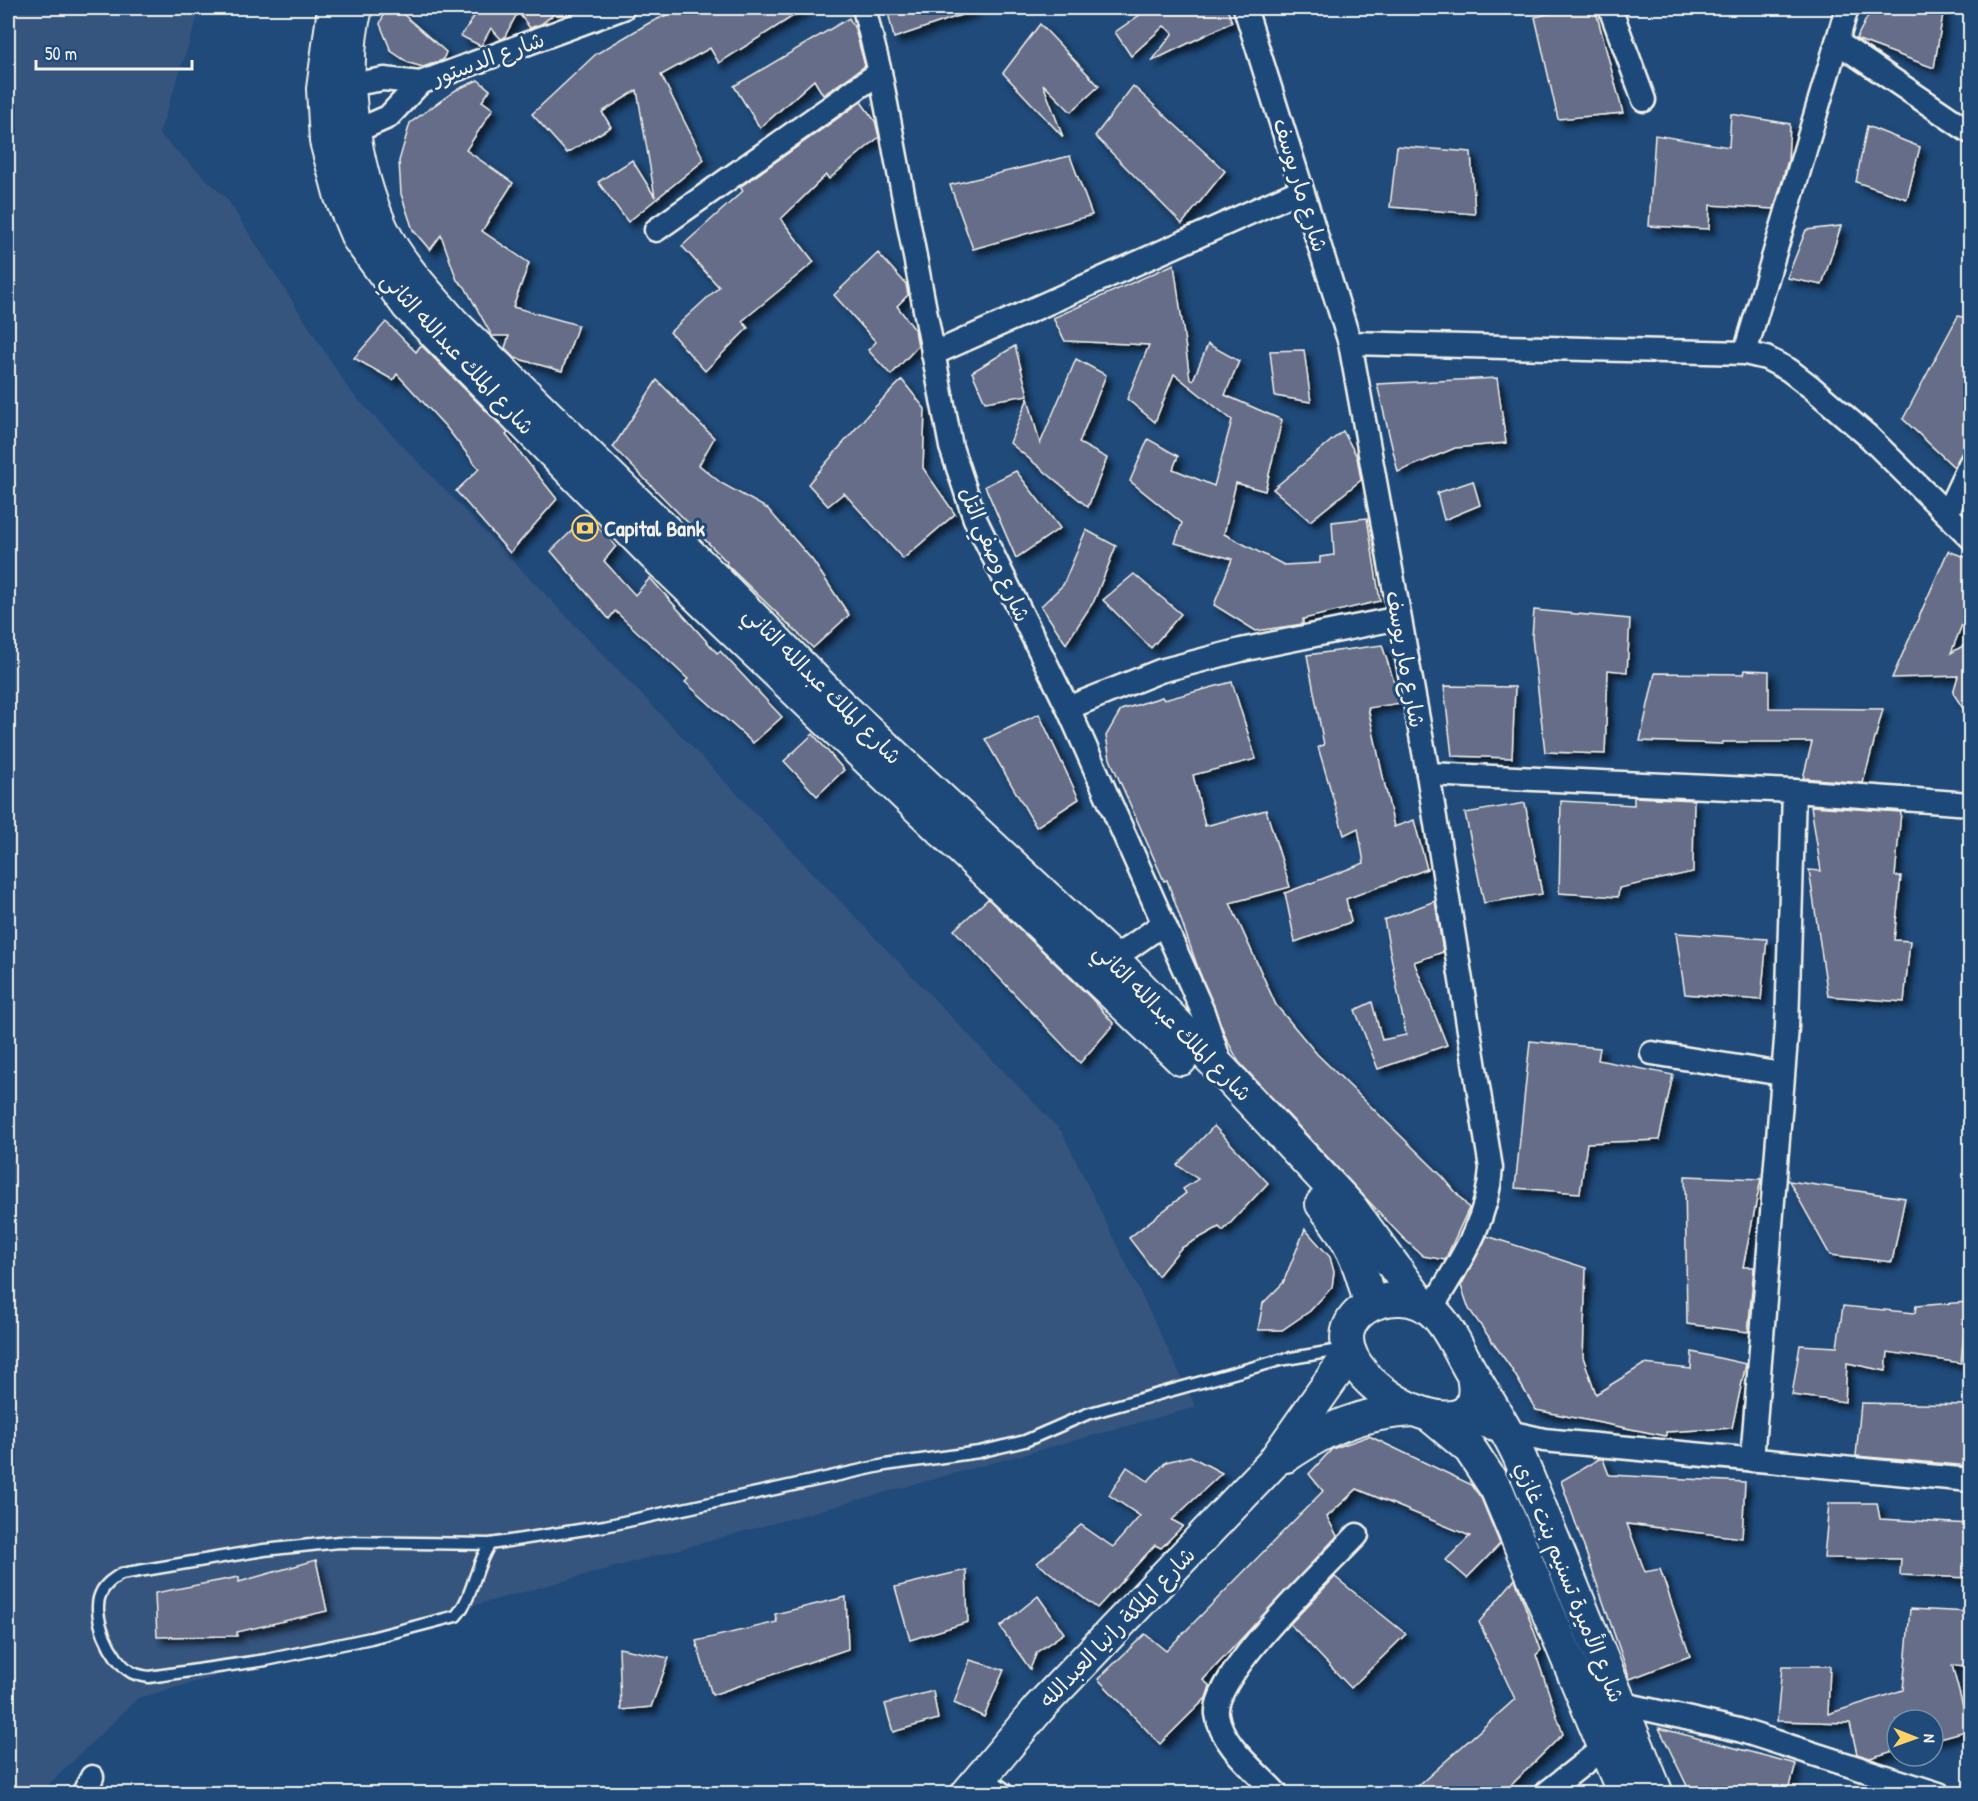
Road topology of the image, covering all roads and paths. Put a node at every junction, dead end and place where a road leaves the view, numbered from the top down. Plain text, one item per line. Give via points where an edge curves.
1 (334, 8) edge
2 (356, 8) edge
3 (624, 8) edge
4 (864, 8) edge
5 (1245, 8) edge
6 (1610, 8) edge
7 (1847, 8) edge
8 (1837, 42) junction
9 (880, 72) junction
10 (420, 83) junction
11 (337, 87) junction
12 (1644, 100) dead end
13 (1971, 132) edge
14 (355, 133) junction
15 (326, 141) junction
16 (1301, 190) junction
17 (656, 230) dead end
18 (1350, 343) junction
19 (1745, 353) junction
20 (933, 354) junction
21 (1971, 464) edge
22 (1947, 513) junction
23 (1971, 537) edge
24 (1399, 618) junction
25 (1068, 708) junction
26 (1428, 774) junction
27 (1794, 791) junction
28 (1971, 804) edge
29 (1163, 924) junction
30 (1113, 959) junction
31 (1652, 1053) dead end
32 (1222, 1070) junction
33 (1782, 1074) junction
34 (1370, 1305) junction
35 (1426, 1306) junction
36 (1349, 1351) junction
37 (1473, 1376) junction
38 (1431, 1415) junction
39 (1509, 1434) junction
40 (1752, 1460) junction
41 (1272, 1464) junction
42 (1971, 1480) edge
43 (1357, 1535) dead end
44 (490, 1544) junction
45 (1619, 1703) junction
46 (1603, 1748) junction
47 (983, 1789) edge
48 (1277, 1794) edge
49 (1545, 1794) edge
50 (1624, 1794) edge
51 (1657, 1794) edge
52 (1939, 1794) edge

1 - 11 main road, شارع الملك عبدالله الثاني
2 - 11 main road, شارع الملك عبدالله الثاني
3 - 10 street, شارع الدستور
4 - 9 street, شارع وصفي التل
5 - 16 street, شارع مار يوسف
6 - 12 street
7 - 8 street
8 - 13 street
8 - 19 street
9 - 17 street
9 - 20 street, شارع وصفي التل
10 - 11 street, شارع الدستور via 384,79
10 - 14 street, شارع الدستور via 388,117
11 - 14 main road, شارع الملك عبدالله الثاني
11 - 15 main road, شارع الملك عبدالله الثاني
14 - 15 street, شارع الدستور
14 - 30 main road, شارع الملك عبدالله الثاني via 368,193 382,230 400,259 454,324 839,704
15 - 34 main road, شارع الملك عبدالله الثاني via 340,197 358,238 408,306 654,555 1039,922 1302,1180 1353,1247
16 - 18 street, شارع مار يوسف
16 - 20 street
18 - 19 street
18 - 24 street, شارع مار يوسف
19 - 22 street via 1773,362 1811,387
20 - 25 street, شارع وصفي التل via 951,447 975,519
21 - 22 street
22 - 23 street
24 - 25 street via 1160,671
24 - 26 street, شارع مار يوسف
25 - 29 street, شارع وصفي التل
26 - 27 street
26 - 35 street, شارع مار يوسف via 1491,1168 1475,1236
27 - 28 street
27 - 33 street via 1791,937
29 - 30 street
29 - 32 street, شارع وصفي التل via 1203,1012
30 - 32 main road, شارع الملك عبدالله الثاني
31 - 33 street
32 - 35 main road, شارع الملك عبدالله الثاني via 1351,1208
33 - 40 street
34 - 35 main road via 1404,1298
34 - 36 main road via 1352,1323
35 - 37 main road via 1442,1320
36 - 38 main road via 1363,1374 1378,1388
36 - 41 main road, شارع الملكة رانيا العبدالله
36 - 44 lane via 1280,1360 1097,1411 1025,1440 979,1452 885,1465 605,1526
37 - 38 main road via 1476,1390 1472,1404 1461,1414
37 - 39 main road, شارع الأميرة تسنيم بنت غازي
38 - 39 street
38 - 41 main road, شارع الملكة رانيا العبدالله via 1372,1414 1341,1423
38 - 46 main road, شارع الأميرة تسنيم بنت غازي via 1470,1449 1497,1490
39 - 40 street
39 - 45 main road, شارع الأميرة تسنيم بنت غازي
40 - 42 street
41 - 47 main road, شارع الملكة رانيا العبدالله via 1039,1708
43 - 48 street via 1254,1645 1232,1672 1220,1695 1217,1715 1224,1735
44 - 44 lane via 339,1542 121,1574 100,1593 100,1623 121,1664 132,1673 149,1677 382,1636 456,1616 465,1606 478,1564
45 - 51 main road, شارع الأميرة تسنيم بنت غازي
45 - 52 street via 1739,1730
46 - 49 street
46 - 50 main road, شارع الأميرة تسنيم بنت غازي

